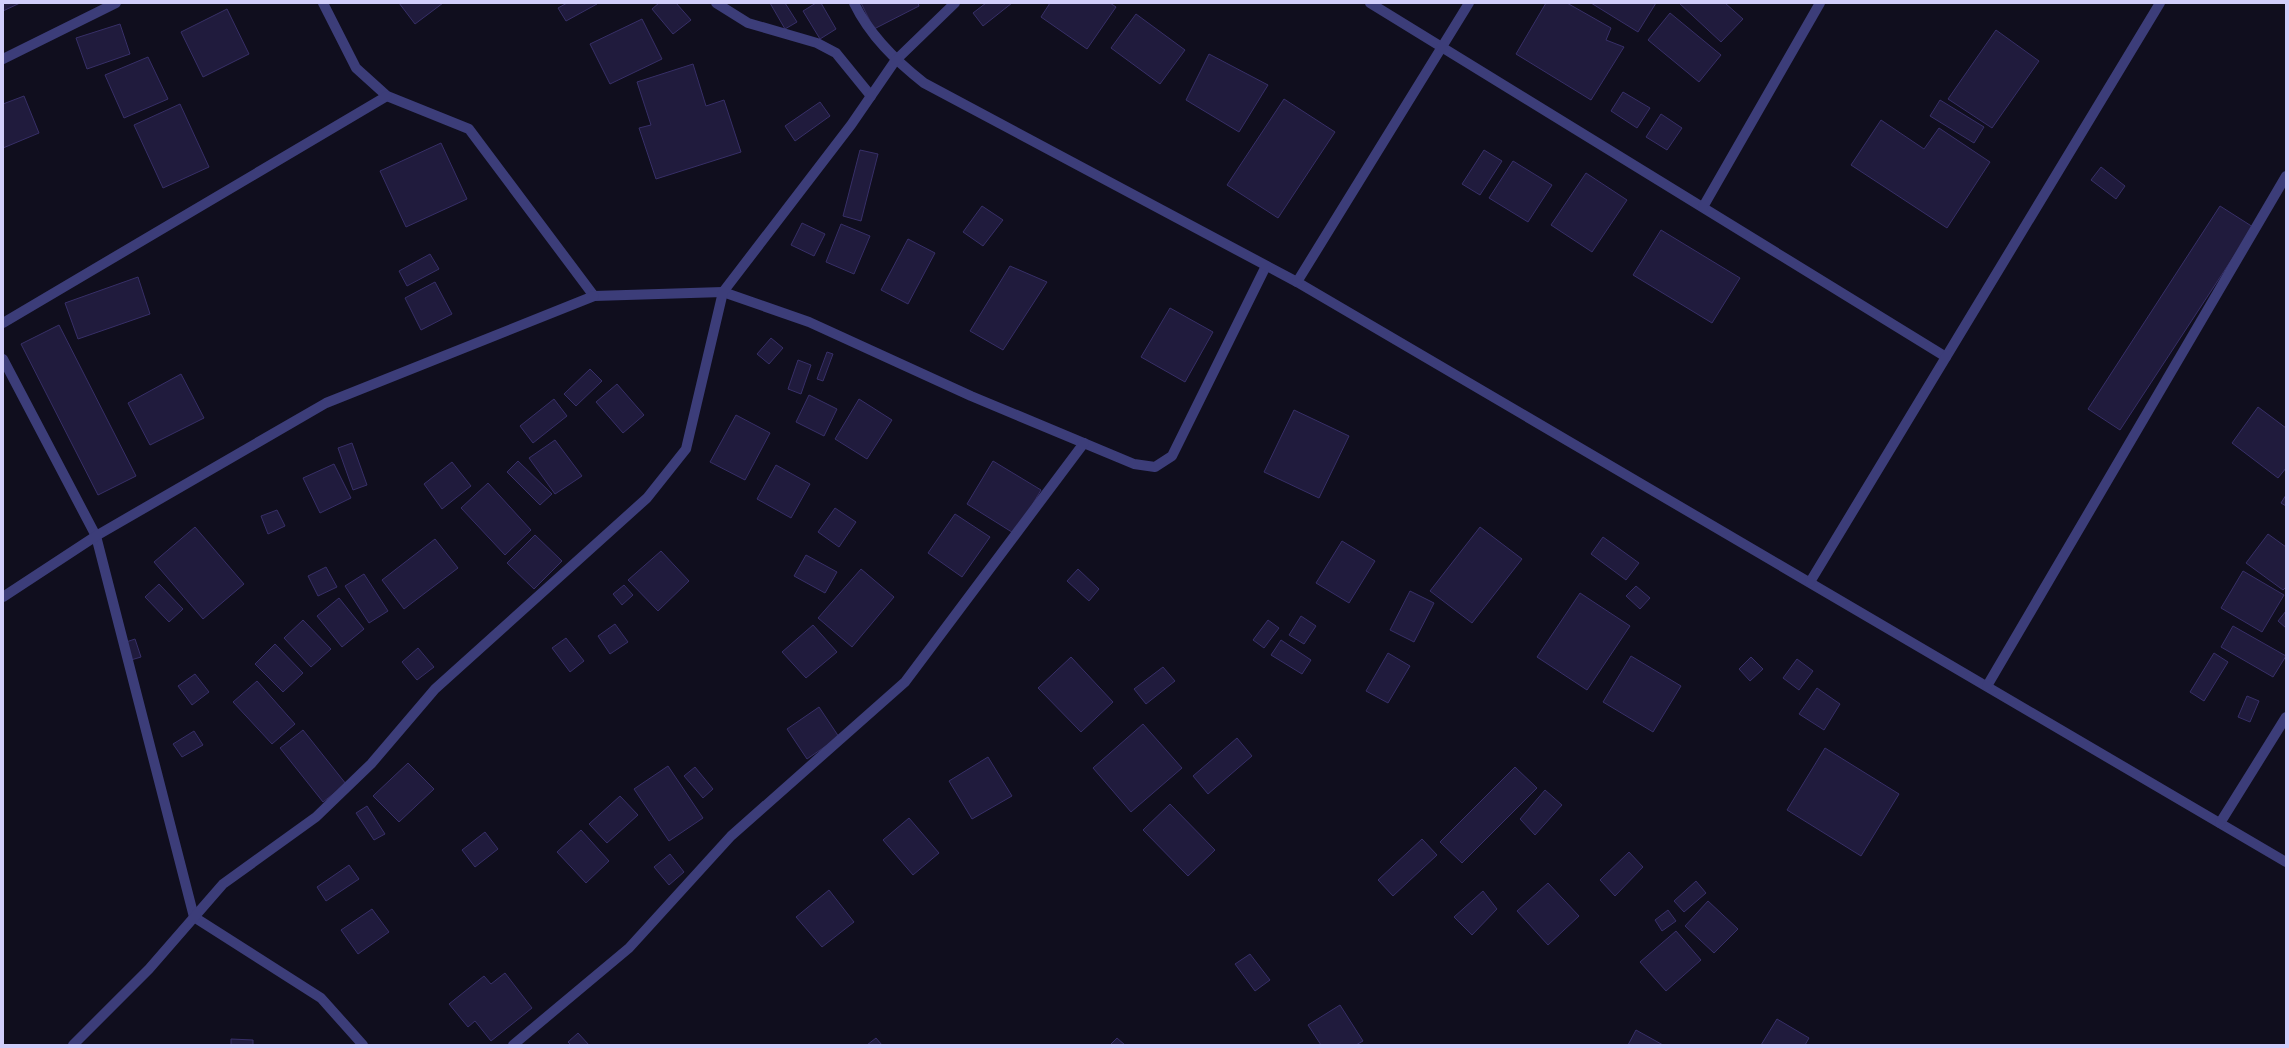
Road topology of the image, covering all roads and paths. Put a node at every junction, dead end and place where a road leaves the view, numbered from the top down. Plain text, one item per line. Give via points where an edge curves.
1 (116, 3) edge
2 (322, 3) edge
3 (716, 3) edge
4 (854, 3) edge
5 (955, 3) edge
6 (1370, 3) edge
7 (1469, 3) edge
8 (1820, 3) edge
9 (2160, 3) edge
10 (1442, 47) junction
11 (3, 59) edge
12 (895, 61) junction
13 (387, 96) junction
14 (871, 96) junction
15 (2286, 176) edge
16 (1702, 207) junction
17 (1266, 266) junction
18 (1297, 282) junction
19 (723, 292) junction
20 (594, 296) junction
21 (3, 323) edge
22 (1946, 357) junction
23 (3, 359) edge
24 (1084, 443) junction
25 (96, 536) junction
26 (1810, 582) junction
27 (3, 598) edge
28 (1987, 686) junction
29 (2286, 717) edge
30 (2220, 823) junction
31 (2286, 862) edge
32 (194, 917) junction
33 (73, 1045) edge
34 (363, 1045) edge
35 (513, 1045) edge

1 - 11 street
2 - 13 street via 356,68
3 - 14 street via 748,23 817,43 836,53
4 - 12 street via 862,20
5 - 12 street
6 - 10 street
7 - 10 street
8 - 16 street
9 - 22 street
10 - 16 street
10 - 18 street
12 - 14 street
12 - 17 street via 924,83
13 - 20 street via 469,129
13 - 21 street
14 - 19 street
15 - 28 street
16 - 22 street
17 - 18 street
17 - 24 street via 1172,456 1155,467 1134,464
18 - 26 street
19 - 20 street
19 - 24 street via 809,322 971,396
19 - 32 street via 686,449 647,498 435,689 371,764 316,817 223,884
20 - 25 street via 326,403
22 - 26 street
23 - 25 street
24 - 35 street via 905,682 731,836 629,948
25 - 27 street
25 - 32 street
26 - 28 street
28 - 30 street
29 - 30 street
30 - 31 street
32 - 33 street via 149,970
32 - 34 street via 321,998

